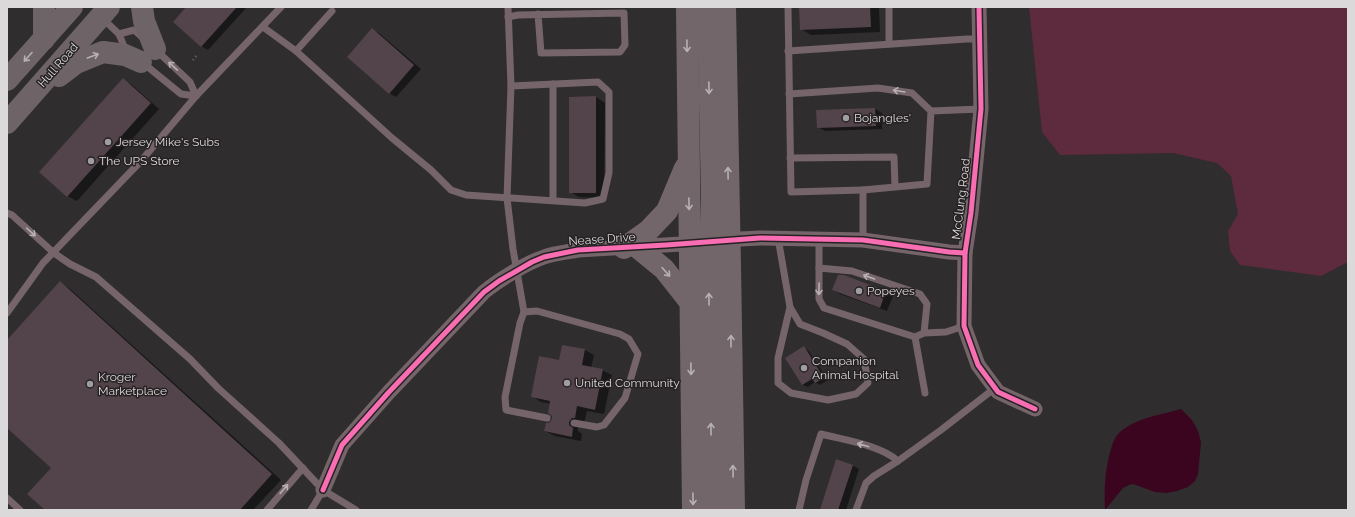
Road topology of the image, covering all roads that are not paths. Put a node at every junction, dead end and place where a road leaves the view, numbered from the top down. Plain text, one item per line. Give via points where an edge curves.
1 (44, 7) edge
2 (72, 7) edge
3 (142, 7) edge
4 (281, 7) edge
5 (508, 7) edge
6 (686, 7) edge
7 (708, 7) edge
8 (725, 7) edge
9 (788, 7) edge
10 (889, 7) edge
11 (979, 7) edge
12 (624, 9) edge
13 (332, 11) dead end
14 (105, 12) edge
15 (538, 14) junction
16 (508, 17) junction
17 (263, 27) junction
18 (119, 34) junction
19 (44, 39) junction
20 (979, 40) junction
21 (889, 44) junction
22 (296, 51) junction
23 (788, 51) junction
24 (148, 55) junction
25 (7, 80) edge
26 (553, 84) junction
27 (511, 86) junction
28 (789, 94) junction
29 (196, 96) junction
30 (26, 101) junction
31 (981, 109) junction
32 (931, 111) junction
33 (7, 123) edge
34 (689, 155) junction
35 (790, 158) junction
36 (895, 186) junction
37 (863, 190) junction
38 (507, 198) junction
39 (552, 200) junction
40 (7, 213) edge
41 (778, 238) junction
42 (819, 239) junction
43 (863, 240) junction
44 (710, 241) junction
45 (630, 248) junction
46 (54, 253) junction
47 (965, 253) junction
48 (819, 268) junction
49 (517, 271) junction
50 (690, 302) junction
51 (790, 307) junction
52 (524, 312) junction
53 (7, 313) edge
54 (964, 326) junction
55 (924, 333) junction
56 (915, 337) junction
57 (995, 388) junction
58 (925, 393) dead end
59 (1035, 409) dead end
60 (547, 418) dead end
61 (574, 423) dead end
62 (898, 461) junction
63 (303, 468) junction
64 (323, 490) junction
65 (7, 498) edge
66 (20, 510) edge
67 (266, 510) edge
68 (311, 510) edge
69 (356, 510) edge
70 (693, 510) edge
71 (713, 510) edge
72 (734, 510) edge
73 (799, 510) edge
74 (856, 510) edge

1 - 19 highway
2 - 19 highway
3 - 24 highway
4 - 17 lane
5 - 16 lane
6 -> 34 main road
7 -> 44 main road via 712,197
44 -> 8 main road
9 - 23 lane
10 - 21 lane
11 - 20 street, McClung Road
12 - 15 lane
12 - 15 lane via 625,45 620,52 541,53
13 - 22 lane
14 - 18 lane
14 - 30 highway, Hull Road
15 - 16 lane
16 - 27 lane
17 - 22 lane
17 - 29 lane
18 - 24 lane via 125,49
18 - 24 lane via 134,30
19 -> 25 highway
20 - 21 lane
20 - 31 street, McClung Road
21 - 23 lane
22 - 38 lane via 392,138 432,170 451,190 466,195
23 - 28 lane
29 -> 24 lane via 190,82
24 - 29 lane via 180,94
30 -> 24 highway via 76,63 103,52
26 - 27 lane
26 - 39 lane
26 - 39 lane via 598,82 609,92 609,173 603,199 585,203
27 - 38 lane
32 -> 28 lane via 912,93 878,88
28 - 35 lane
29 - 46 lane via 141,161
30 - 33 highway, Hull Road
31 - 32 lane
31 - 47 street, McClung Road
32 - 36 lane via 928,184
34 -> 44 main road
34 - 45 main road via 667,211
35 - 36 lane via 894,157
35 - 37 lane via 791,192
36 - 37 lane
37 - 43 lane
38 - 39 lane
38 - 49 lane
40 -> 46 lane
41 - 42 street, Nease Drive
41 - 44 street, Nease Drive
41 - 51 lane
42 - 43 street, Nease Drive
42 - 48 lane
43 - 47 street, Nease Drive
44 - 45 street, Nease Drive
44 - 50 main road
71 -> 44 main road
72 -> 44 main road
45 - 49 street, Nease Drive via 560,253 544,257
45 -> 50 main road via 664,269
46 - 53 lane
46 - 63 lane via 96,276 190,359
47 - 54 street, McClung Road
55 -> 48 lane via 927,304 920,294 852,271
48 -> 56 lane via 819,299 824,308
49 - 52 lane
49 - 64 street, Nease Drive via 484,292 342,445
50 -> 70 main road
51 - 51 lane via 800,324 847,344 864,359 868,383 856,394 828,400 791,393 778,383 778,358
52 - 60 lane via 505,397 506,410
52 - 61 lane via 536,311 620,334 629,340 638,354 625,398 604,425 597,427
54 - 55 lane via 946,332
54 - 57 street, McClung Road via 978,365
55 - 56 lane
56 - 58 lane
57 - 59 street, McClung Road via 998,392
57 - 62 lane
62 -> 73 lane via 892,455 865,445 821,434
62 - 74 lane via 866,483
63 - 64 lane
67 -> 63 lane
64 - 68 lane
64 - 69 lane
65 - 66 lane

